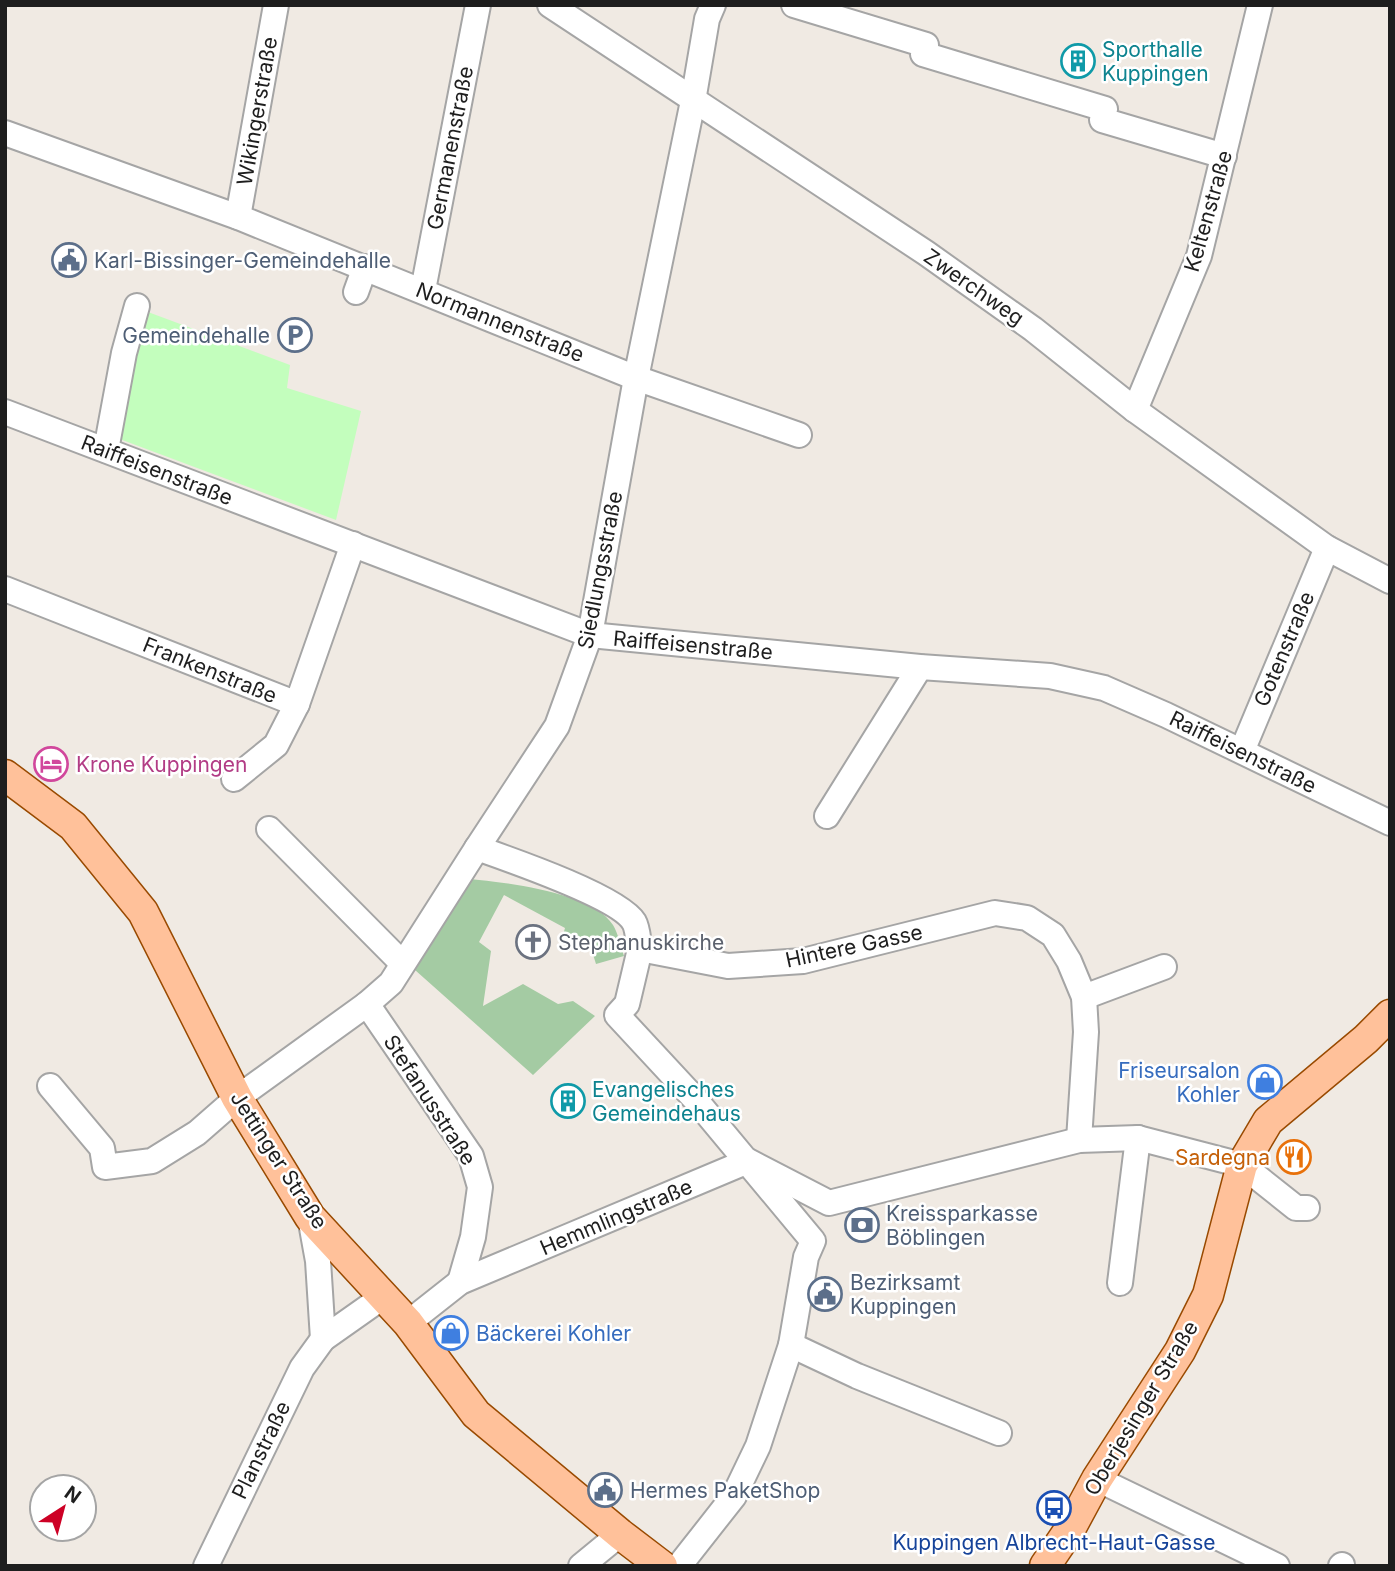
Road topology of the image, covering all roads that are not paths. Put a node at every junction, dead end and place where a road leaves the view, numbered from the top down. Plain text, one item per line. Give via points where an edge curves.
1 (276, 5) edge
2 (478, 5) edge
3 (550, 5) edge
4 (713, 5) edge
5 (794, 5) edge
6 (1260, 5) edge
7 (693, 101) junction
8 (5, 133) edge
9 (1224, 156) junction
10 (238, 217) junction
11 (365, 267) junction
12 (423, 290) junction
13 (356, 292) dead end
14 (137, 306) dead end
15 (636, 378) junction
16 (1135, 410) junction
17 (5, 412) edge
18 (799, 435) dead end
19 (106, 450) junction
20 (353, 544) junction
21 (1326, 548) junction
22 (1390, 581) edge
23 (5, 589) edge
24 (590, 635) junction
25 (920, 667) junction
26 (297, 704) junction
27 (1242, 751) junction
28 (5, 775) edge
29 (234, 779) dead end
30 (827, 816) dead end
31 (1390, 823) edge
32 (269, 829) dead end
33 (477, 848) junction
34 (640, 949) junction
35 (402, 963) junction
36 (1164, 967) dead end
37 (1084, 997) junction
38 (367, 1004) junction
39 (1390, 1015) edge
40 (50, 1086) dead end
41 (237, 1098) junction
42 (1138, 1138) junction
43 (1079, 1140) junction
44 (748, 1161) junction
45 (1242, 1165) junction
46 (829, 1203) junction
47 (1307, 1209) dead end
48 (310, 1217) junction
49 (813, 1241) junction
50 (460, 1282) junction
51 (1120, 1283) dead end
52 (384, 1296) junction
53 (408, 1323) junction
54 (323, 1339) junction
55 (791, 1345) junction
56 (999, 1433) dead end
57 (1097, 1479) junction
58 (620, 1534) junction
59 (206, 1566) edge
60 (581, 1566) edge
61 (662, 1566) edge
62 (679, 1566) edge
63 (1045, 1566) edge
64 (1277, 1566) edge

1 - 10 street, Wikingerstraße
2 - 12 street, Germanenstraße
3 - 7 street, Zwerchweg
4 - 7 street, Siedlungsstraße
5 - 9 street via 926,45 923,54 1105,109 1102,120
6 - 9 street, Keltenstraße
7 - 15 street, Siedlungsstraße
7 - 16 street, Zwerchweg via 926,253 1033,329
8 - 10 street, Normannenstraße
9 - 16 street, Keltenstraße via 1199,256
10 - 11 street, Normannenstraße
11 - 12 street, Normannenstraße
11 - 13 street
12 - 15 street, Normannenstraße
14 - 19 street
15 - 18 street, Normannenstraße
15 - 24 street, Siedlungsstraße
16 - 21 street, Zwerchweg
17 - 19 street, Raiffeisenstraße
19 - 20 street, Raiffeisenstraße
20 - 24 street, Raiffeisenstraße
20 - 26 street, Frankenstraße
21 - 22 street, Zwerchweg
21 - 27 street, Gotenstraße
23 - 26 street, Frankenstraße
24 - 25 street, Raiffeisenstraße
24 - 33 street, Siedlungsstraße via 557,726
25 - 27 street, Raiffeisenstraße via 1050,676 1104,688
25 - 30 street
26 - 29 street via 276,745
27 - 31 street, Raiffeisenstraße
28 - 41 main road, Jettinger Straße via 73,826 143,912
32 - 35 street
33 - 34 street via 556,877 611,904 634,922
33 - 35 street, Siedlungsstraße
34 - 37 street, Hintere Gasse via 728,966 803,961 995,913 1027,918 1053,936
34 - 44 street via 627,1004 617,1015
35 - 38 street, Siedlungsstraße via 391,983
36 - 37 street
37 - 43 street, Hintere Gasse
38 - 41 street, Siedlungsstraße
38 - 50 street, Stefanusstraße via 471,1156 480,1187 474,1237
39 - 45 main road, Oberjesinger Straße via 1268,1121
40 - 41 street, Siedlungsstraße via 102,1148 105,1167 152,1161 197,1133
41 - 48 main road, Jettinger Straße
42 - 43 street
42 - 45 street
42 - 51 street
43 - 46 street
44 - 46 street
44 - 49 street
44 - 50 street, Hemmlingstraße
45 - 47 street via 1297,1208
45 - 57 main road, Oberjesinger Straße via 1208,1295 1177,1357
46 - 49 street
48 - 52 main road, Jettinger Straße
48 - 54 street
49 - 55 street via 806,1257
50 - 53 street, Hemmlingstraße
52 - 53 main road, Jettinger Straße
52 - 54 street, Planstraße
53 - 58 main road, Jettinger Straße via 476,1414
54 - 59 street, Planstraße via 302,1368
55 - 56 street
55 - 62 street via 758,1446 734,1496
57 - 63 main road, Oberjesinger Straße
57 - 64 street
58 - 60 street
58 - 61 main road, Jettinger Straße

